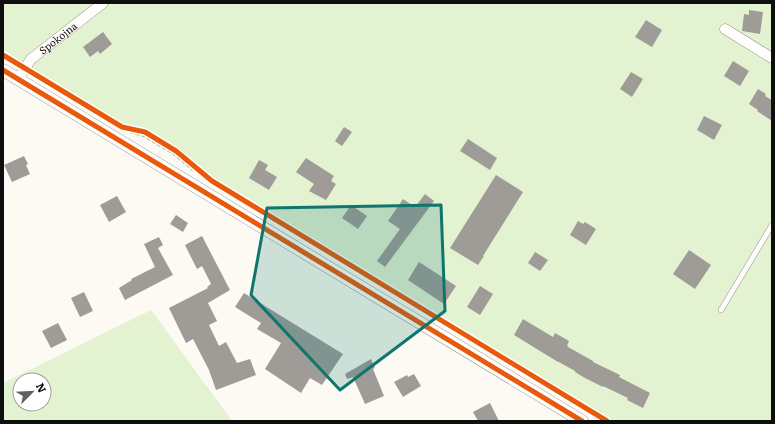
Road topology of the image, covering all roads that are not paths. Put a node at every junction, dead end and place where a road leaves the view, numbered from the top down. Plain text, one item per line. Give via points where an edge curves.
1 (103, 3) edge
2 (725, 29) dead end
3 (772, 58) edge
4 (3, 70) edge
5 (18, 79) junction
6 (772, 225) edge
7 (720, 310) dead end
8 (582, 421) edge

1 - 5 street, Spokojna via 31,59
2 - 3 street
4 - 5 street
5 - 8 street
6 - 7 lane

